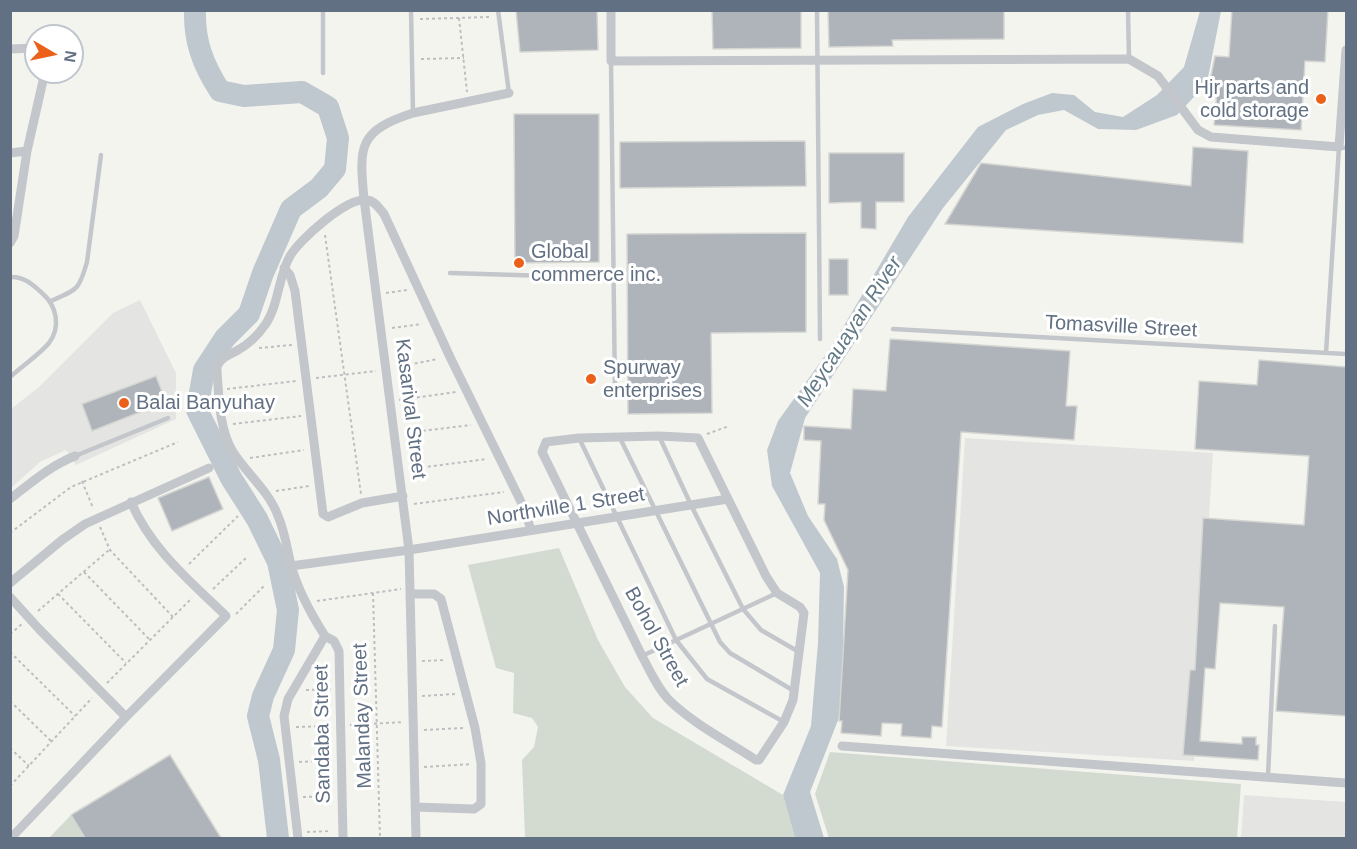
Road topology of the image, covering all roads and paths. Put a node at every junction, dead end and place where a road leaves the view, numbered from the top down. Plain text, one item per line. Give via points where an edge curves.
1 (323, 10) edge
2 (411, 10) edge
3 (610, 10) edge
4 (817, 10) edge
5 (1128, 10) edge
6 (498, 14) edge
7 (459, 18) junction
8 (411, 19) junction
9 (1347, 50) edge
10 (464, 58) junction
11 (412, 59) junction
12 (1129, 59) junction
13 (817, 60) junction
14 (611, 61) junction
15 (323, 73) dead end
16 (42, 84) edge
17 (509, 93) joint
18 (469, 102) junction
19 (413, 113) junction
20 (1343, 148) edge
21 (27, 151) junction
22 (10, 153) edge
23 (101, 155) dead end
24 (364, 199) junction
25 (323, 222) junction
26 (10, 243) edge
27 (284, 268) junction
28 (450, 273) dead end
29 (10, 277) edge
30 (614, 278) junction
31 (419, 289) junction
32 (377, 294) junction
33 (51, 301) junction
34 (434, 323) junction
35 (893, 329) dead end
36 (381, 330) junction
37 (820, 339) dead end
38 (301, 345) junction
39 (240, 350) junction
40 (1326, 353) junction
41 (1347, 354) edge
42 (450, 357) junction
43 (386, 370) junction
44 (345, 375) junction
45 (10, 377) edge
46 (305, 380) junction
47 (219, 390) junction
48 (466, 390) junction
49 (615, 395) dead end
50 (391, 401) junction
51 (310, 415) junction
52 (168, 418) dead end
53 (483, 424) junction
54 (223, 426) junction
55 (729, 426) dead end
56 (395, 435) junction
57 (619, 436) junction
58 (659, 436) junction
59 (579, 438) junction
60 (698, 438) junction
61 (178, 442) dead end
62 (315, 448) junction
63 (75, 456) joint
64 (499, 458) junction
65 (239, 460) junction
66 (209, 468) dead end
67 (400, 471) junction
68 (82, 481) junction
69 (320, 484) junction
70 (515, 490) junction
71 (265, 492) junction
72 (10, 499) edge
73 (728, 499) junction
74 (403, 501) junction
75 (131, 502) junction
76 (362, 503) junction
77 (691, 505) junction
78 (656, 511) junction
79 (238, 516) dead end
80 (96, 517) junction
81 (616, 517) junction
82 (577, 523) junction
83 (531, 531) junction
84 (10, 533) edge
85 (110, 550) junction
86 (409, 550) junction
87 (246, 558) dead end
88 (291, 566) junction
89 (84, 572) junction
90 (181, 572) junction
91 (10, 583) edge
92 (264, 586) dead end
93 (411, 591) junction
94 (373, 593) junction
95 (777, 593) junction
96 (58, 594) junction
97 (202, 594) junction
98 (10, 597) edge
99 (305, 603) junction
100 (743, 609) junction
101 (226, 616) junction
102 (173, 617) junction
103 (29, 618) junction
104 (710, 624) junction
105 (1275, 626) dead end
106 (10, 634) edge
107 (324, 636) junction
108 (150, 640) junction
109 (676, 640) junction
110 (10, 652) edge
111 (799, 652) junction
112 (642, 656) junction
113 (458, 660) junction
114 (412, 661) junction
115 (126, 663) junction
116 (339, 689) junction
117 (99, 690) junction
118 (294, 690) junction
119 (795, 691) junction
120 (467, 694) junction
121 (412, 696) junction
122 (10, 700) edge
123 (75, 716) junction
124 (126, 717) junction
125 (784, 722) junction
126 (377, 723) junction
127 (340, 725) junction
128 (413, 726) junction
129 (285, 728) junction
130 (475, 728) junction
131 (51, 741) junction
132 (842, 746) dead end
133 (10, 748) edge
134 (341, 760) junction
135 (289, 762) junction
136 (481, 763) junction
137 (28, 766) junction
138 (414, 767) junction
139 (1268, 778) junction
140 (1347, 783) edge
141 (10, 786) edge
142 (342, 795) junction
143 (293, 797) junction
144 (415, 807) junction
145 (343, 835) edge
146 (298, 836) edge
147 (11, 838) edge
148 (380, 838) edge
149 (416, 838) edge

1 - 15 lane
2 - 8 lane
3 - 14 street
4 - 13 lane
5 - 12 lane
6 - 7 path
6 - 17 lane
7 - 8 path
7 - 10 path
8 - 11 lane
9 - 20 street
10 - 11 path
10 - 18 path
11 - 19 lane
12 - 13 street
12 - 20 street via 1158,76 1198,130 1211,137
13 - 14 street
13 - 37 lane
14 - 30 lane
16 - 21 street
17 - 18 street, Kasarival Street
18 - 19 street, Kasarival Street
19 - 24 street, Kasarival Street via 383,124 366,141 362,158
20 - 40 lane
21 - 22 street
21 - 26 street
23 - 33 lane via 82,279 76,290
24 - 25 street
24 - 31 street via 372,201 384,214
24 - 32 street, Kasarival Street
25 - 27 street via 300,242
25 - 44 path
27 - 38 street via 293,281
27 - 39 street via 267,322
28 - 30 lane
29 - 33 lane via 29,281
30 - 49 lane
31 - 32 path
31 - 34 street
32 - 36 street, Kasarival Street
33 - 45 lane via 57,322 49,342
34 - 36 path
34 - 42 street
35 - 40 lane, Tomasville Street
36 - 43 street, Kasarival Street
38 - 39 path
38 - 46 street
39 - 47 street, Sandaba Street via 217,364
40 - 41 lane, Tomasville Street
42 - 43 path
42 - 48 street
43 - 44 path
43 - 50 street, Kasarival Street
44 - 46 path
44 - 76 path
46 - 47 path
46 - 51 street
47 - 54 street, Sandaba Street
48 - 50 path
48 - 53 street
50 - 56 street, Kasarival Street
51 - 54 path
51 - 62 street
52 - 63 lane
53 - 56 path
53 - 64 street
54 - 65 street, Sandaba Street
55 - 60 path
56 - 67 street, Kasarival Street
57 - 58 street
57 - 59 street
57 - 78 lane
58 - 60 street
58 - 77 lane
59 - 81 lane
59 - 82 street, Bohol Street via 546,442 542,452
60 - 73 street
61 - 68 path
62 - 65 path
62 - 69 street
63 - 72 street via 57,463
64 - 67 path
64 - 70 street
65 - 71 street, Sandaba Street
66 - 75 street
67 - 74 street, Kasarival Street
68 - 80 path
68 - 84 path
69 - 71 path
69 - 76 street via 325,516
70 - 74 path
70 - 83 street
71 - 88 street, Sandaba Street via 279,516
73 - 77 street, Northville 1 Street
73 - 95 street
74 - 76 street
74 - 86 street, Kasarival Street
75 - 80 street
75 - 90 street via 152,540
77 - 78 street, Northville 1 Street
77 - 100 lane
78 - 81 street, Northville 1 Street
78 - 104 lane
79 - 90 path
80 - 85 path
80 - 91 street
81 - 82 street, Northville 1 Street
81 - 109 lane
82 - 83 street, Northville 1 Street
82 - 112 street, Bohol Street
83 - 86 street, Northville 1 Street
85 - 89 path
85 - 102 path
86 - 88 street, Northville 1 Street
86 - 93 street, Kasarival Street
87 - 97 path
88 - 99 street, Sandaba Street
89 - 96 path
89 - 108 path
90 - 97 street
92 - 101 path via 237,613
93 - 94 path
93 - 113 street via 438,595
93 - 114 street, Kasarival Street
94 - 99 path
94 - 126 path, Malanday Street
95 - 100 lane
95 - 111 street via 804,613
96 - 103 path
96 - 115 path
97 - 101 street
97 - 102 path
98 - 103 street
99 - 107 street, Sandaba Street
100 - 104 lane
100 - 111 lane via 761,630
101 - 124 street
102 - 108 path
103 - 106 path
103 - 117 street
104 - 109 lane
104 - 119 lane via 730,653
105 - 139 lane
107 - 116 street, Sandaba Street via 334,641 339,651
107 - 118 street
108 - 115 path
109 - 112 lane
109 - 125 lane via 707,679
110 - 123 path
111 - 119 street
112 - 125 street, Bohol Street via 669,700 756,760 762,758
113 - 114 path
113 - 120 street
114 - 121 street, Kasarival Street
115 - 117 path
116 - 118 path
116 - 127 street, Sandaba Street
117 - 123 path
117 - 124 street
118 - 129 street via 285,707
119 - 125 street
120 - 121 path
120 - 130 street
121 - 128 street, Kasarival Street
122 - 131 path
123 - 131 path
124 - 147 street
126 - 127 path
126 - 128 path
126 - 148 path, Malanday Street
127 - 129 path
127 - 134 street, Sandaba Street
128 - 130 path
128 - 138 street, Kasarival Street
129 - 135 street
130 - 136 street
131 - 137 path
132 - 139 street
133 - 137 path
134 - 135 path
134 - 142 street, Sandaba Street
135 - 143 street
136 - 138 path
136 - 144 street via 478,807
137 - 141 path
138 - 144 street, Kasarival Street
139 - 140 street
142 - 143 path
142 - 145 street, Sandaba Street
143 - 146 street
144 - 149 street, Kasarival Street
145 - 146 path

